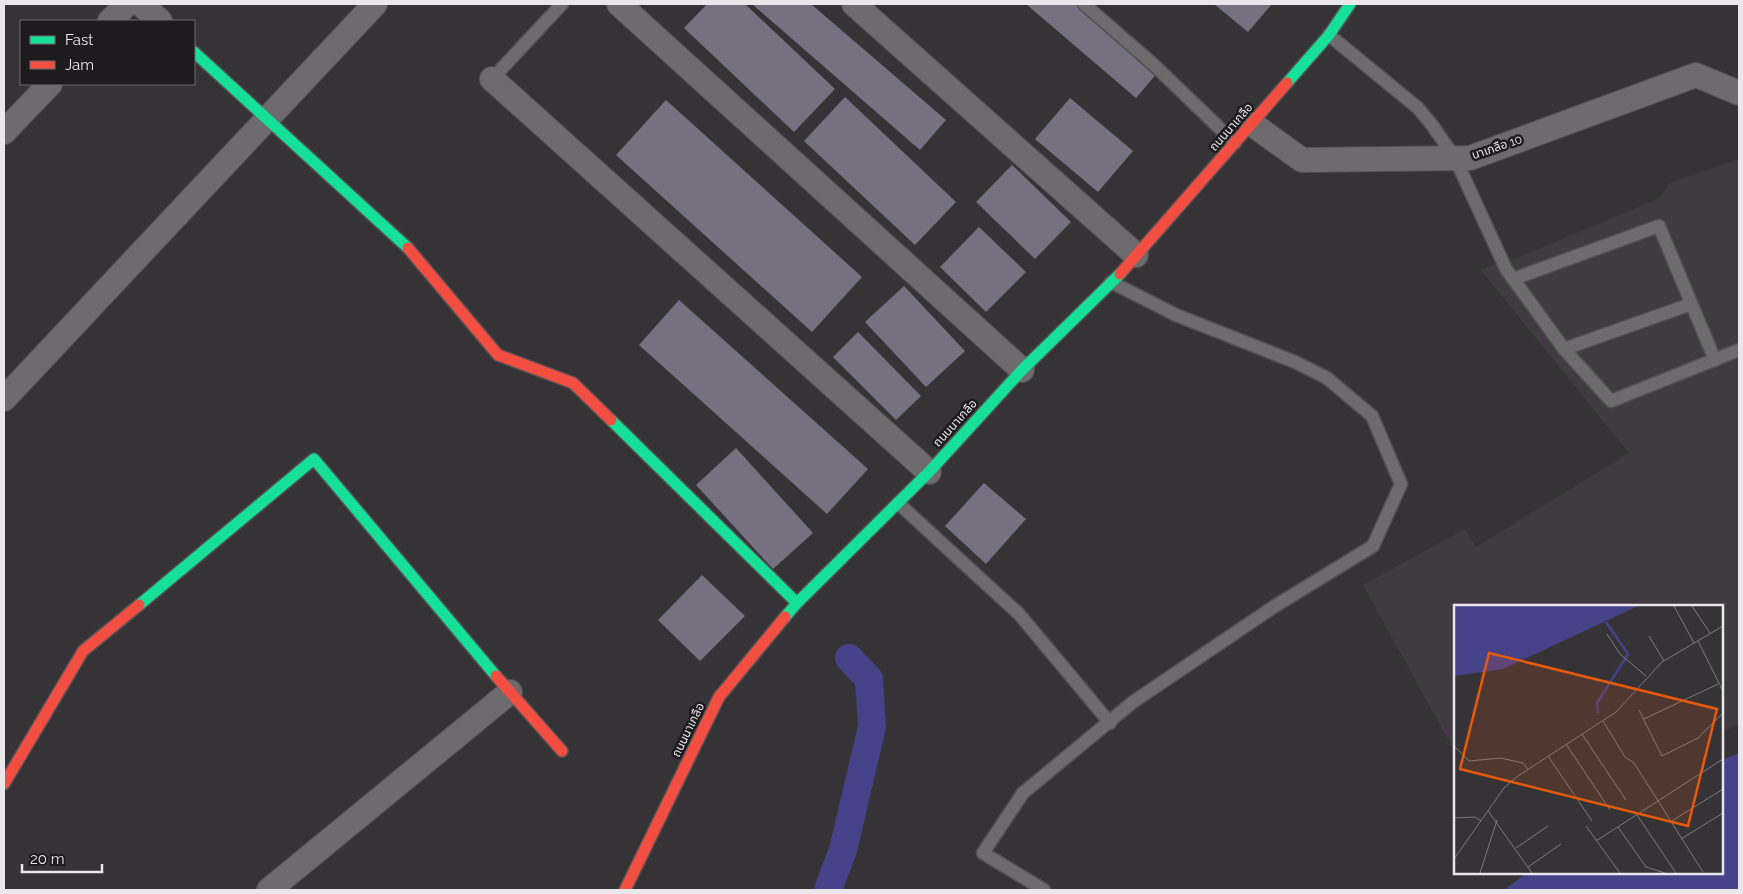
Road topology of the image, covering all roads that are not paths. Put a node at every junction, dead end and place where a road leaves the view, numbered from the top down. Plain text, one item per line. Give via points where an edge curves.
1 (127, 4) edge
2 (141, 4) edge
3 (375, 4) edge
4 (562, 4) edge
5 (619, 4) edge
6 (854, 4) edge
7 (1084, 4) edge
8 (1350, 4) edge
9 (111, 20) edge
10 (159, 20) edge
11 (1329, 34) junction
12 (195, 53) edge
13 (492, 79) joint
14 (49, 85) edge
15 (1739, 93) edge
16 (266, 119) junction
17 (1252, 124) junction
18 (4, 132) edge
19 (1235, 143) junction
20 (1455, 158) junction
21 (1136, 254) junction
22 (1513, 279) junction
23 (1112, 282) junction
24 (1691, 304) junction
25 (1564, 349) junction
26 (1739, 350) edge
27 (1715, 360) junction
28 (1022, 370) junction
29 (4, 399) edge
30 (929, 472) junction
31 (898, 503) junction
32 (797, 603) junction
33 (510, 692) junction
34 (1110, 723) junction
35 (562, 751) dead end
36 (4, 784) edge
37 (269, 890) edge
38 (625, 890) edge
39 (1044, 890) edge

1 - 9 street
2 - 10 street
3 - 16 street
4 - 13 lane
5 - 28 street
6 - 21 street
7 - 19 lane
8 - 11 street, ถนนนาเกลือ
11 - 17 street, ถนนนาเกลือ
11 - 20 lane via 1418,108
12 - 16 street
13 - 30 street
14 - 18 street
15 - 20 street, นาเกลือ 10 via 1696,75 1470,158
16 - 29 street
16 - 32 street via 402,241 498,355 573,384
17 - 19 street, ถนนนาเกลือ
17 - 20 street, นาเกลือ 10 via 1302,160
19 - 21 street, ถนนนาเกลือ
20 - 22 lane
21 - 23 street, ถนนนาเกลือ
22 - 24 lane via 1659,226
22 - 25 lane
23 - 28 street, ถนนนาเกลือ
23 - 34 lane via 1176,315 1327,378 1372,416 1400,484 1373,546 1260,616 1133,702
24 - 25 lane
24 - 27 lane
25 - 27 lane via 1612,401
26 - 27 lane
28 - 30 street, ถนนนาเกลือ
30 - 31 street, ถนนนาเกลือ
31 - 32 street, ถนนนาเกลือ
31 - 34 lane via 1019,614
32 - 38 street, ถนนนาเกลือ via 719,697
33 - 35 street
33 - 36 street via 314,460 83,652
33 - 37 street
34 - 39 lane via 1023,793 983,853

